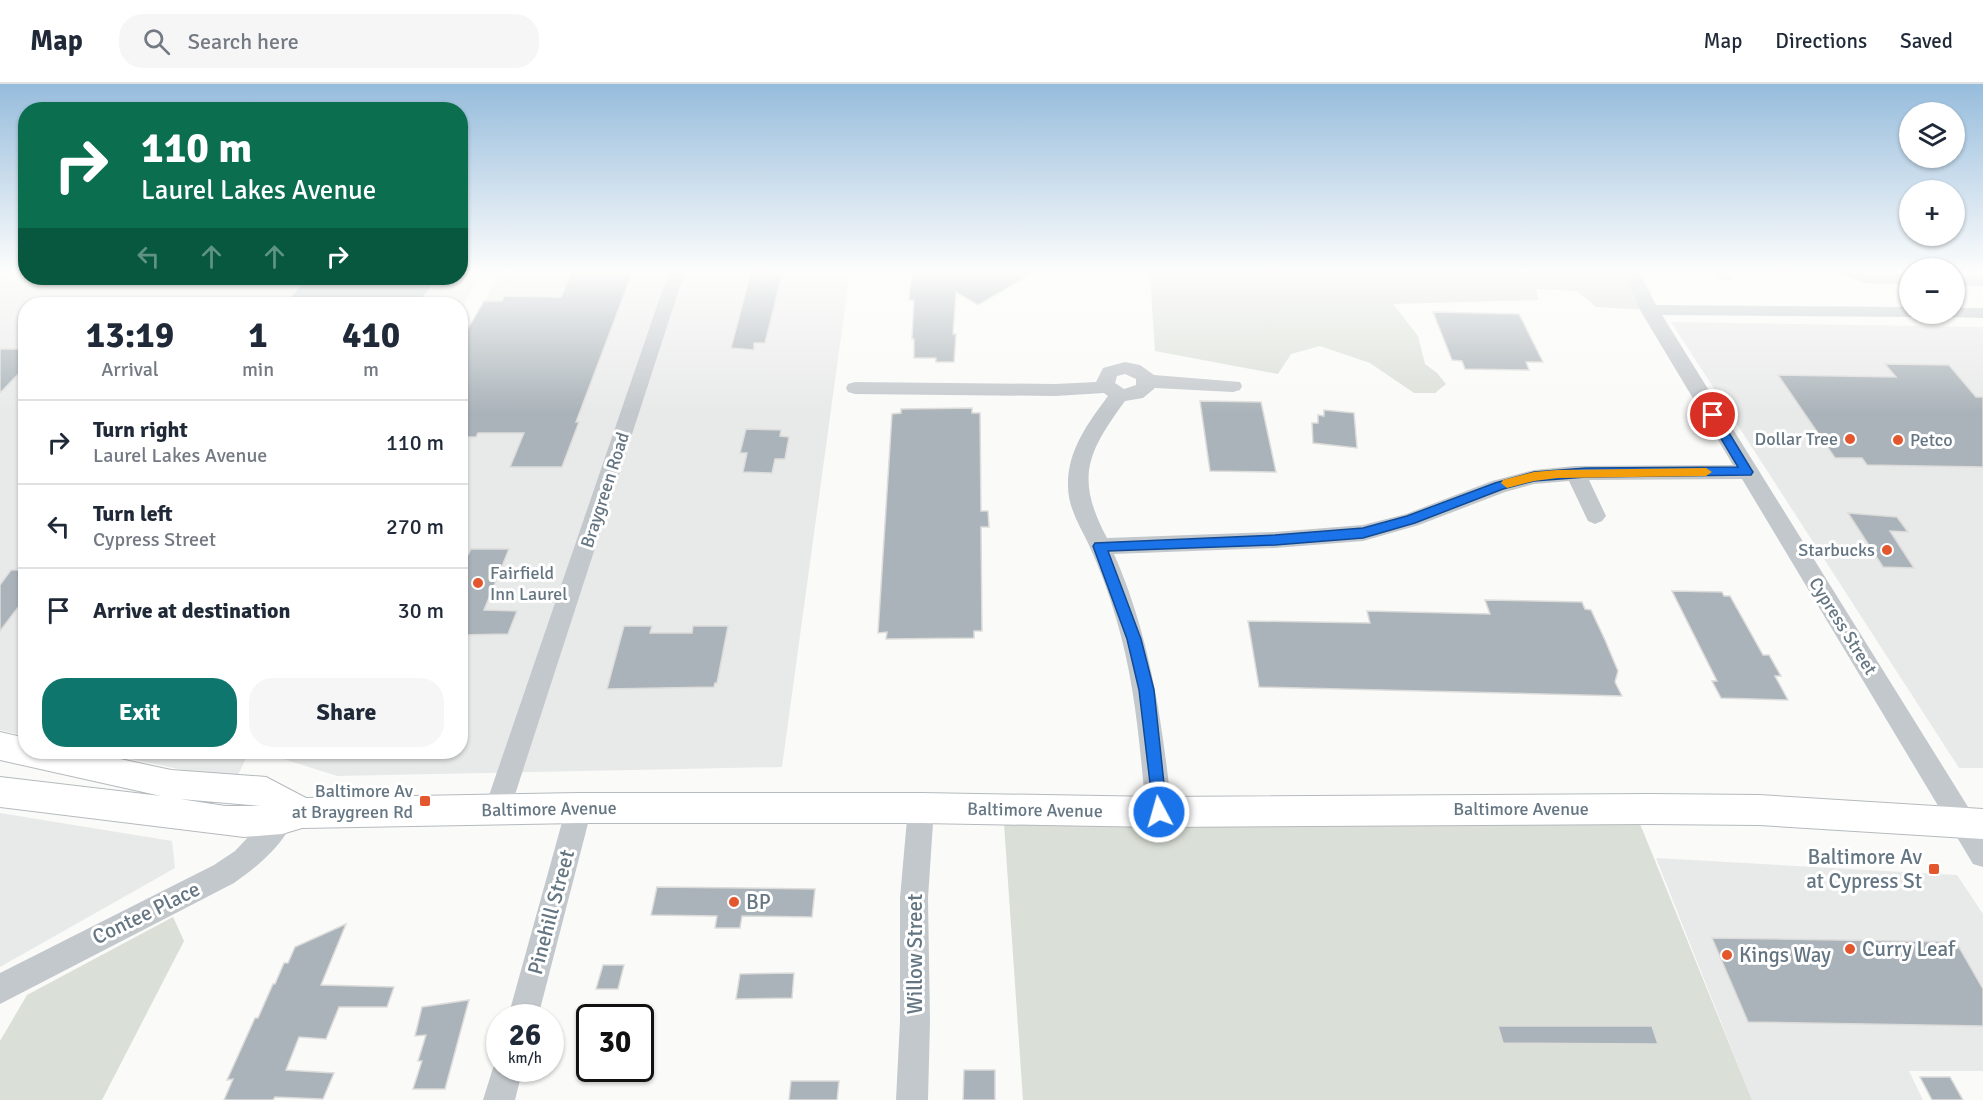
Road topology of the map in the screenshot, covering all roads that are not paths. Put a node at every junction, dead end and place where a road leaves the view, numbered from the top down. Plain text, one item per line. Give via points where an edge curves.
1 (661, 318) edge
2 (1654, 318) edge
3 (1147, 381) junction
4 (1233, 386) dead end
5 (855, 388) dead end
6 (1114, 390) junction
7 (1746, 472) junction
8 (1575, 473) junction
9 (1595, 516) dead end
10 (1100, 546) junction
11 (0, 747) edge
12 (18, 751) edge
13 (52, 759) edge
14 (130, 777) junction
15 (0, 782) edge
16 (0, 792) edge
17 (579, 808) junction
18 (921, 808) junction
19 (497, 810) junction
20 (1159, 812) junction
21 (291, 817) junction
22 (1973, 824) edge
23 (1983, 855) edge
24 (0, 988) edge
25 (526, 1004) edge
26 (504, 1082) edge
27 (499, 1100) edge
28 (912, 1100) edge

1 - 19 street, Braygreen Road
2 - 7 street, Cypress Street
3 - 4 street
3 - 6 street via 1146,387 1136,394
3 - 6 street via 1140,372 1125,368 1110,372 1105,381
5 - 6 street
6 - 10 street via 1087,443 1078,475 1080,505
7 - 8 street
7 - 22 street, Cypress Street
8 - 9 street
8 - 10 street via 1516,480 1411,520 1363,533
10 - 20 street via 1134,639 1146,690
11 - 12 main road
13 - 14 main road
14 - 15 main road via 37,774
14 - 21 main road via 266,792
16 - 21 main road, Baltimore Avenue via 238,823
17 - 18 main road, Baltimore Avenue
17 - 19 main road, Baltimore Avenue
17 - 25 street, Pinehill Street
18 - 20 main road, Baltimore Avenue
18 - 28 street, Willow Street via 914,898
19 - 21 main road, Baltimore Avenue
20 - 22 main road, Baltimore Avenue via 1759,810
21 - 24 street, Contee Place via 224,874
22 - 23 street, Cypress Street
26 - 27 street

